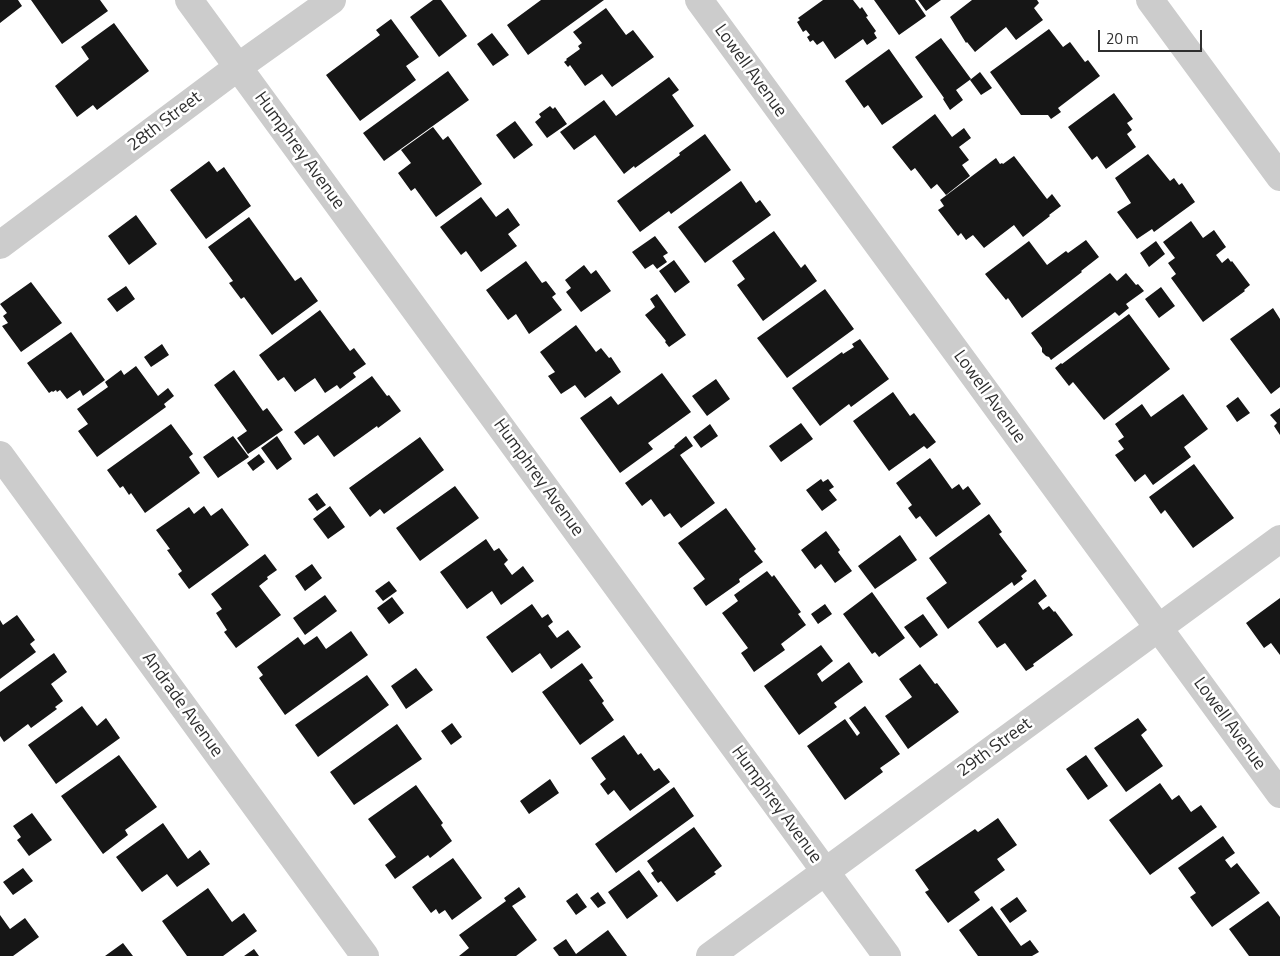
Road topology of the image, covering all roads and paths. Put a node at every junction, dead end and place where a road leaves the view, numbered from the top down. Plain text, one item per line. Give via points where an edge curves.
1 (189, 0) edge
2 (332, 0) edge
3 (699, 0) edge
4 (1150, 0) edge
5 (238, 67) junction
6 (1280, 177) edge
7 (0, 245) edge
8 (0, 455) edge
9 (1280, 539) edge
10 (1159, 629) junction
11 (1280, 794) edge
12 (825, 872) junction
13 (365, 956) edge
14 (710, 956) edge
15 (887, 956) edge

1 - 5 street, Humphrey Avenue
2 - 5 street, 28th Street
3 - 10 street, Lowell Avenue
4 - 6 street
5 - 7 street, 28th Street
5 - 12 street, Humphrey Avenue
8 - 13 street, Andrade Avenue
9 - 10 street, 29th Street
10 - 11 street, Lowell Avenue
10 - 12 street, 29th Street
12 - 14 street, 29th Street
12 - 15 street, Humphrey Avenue

